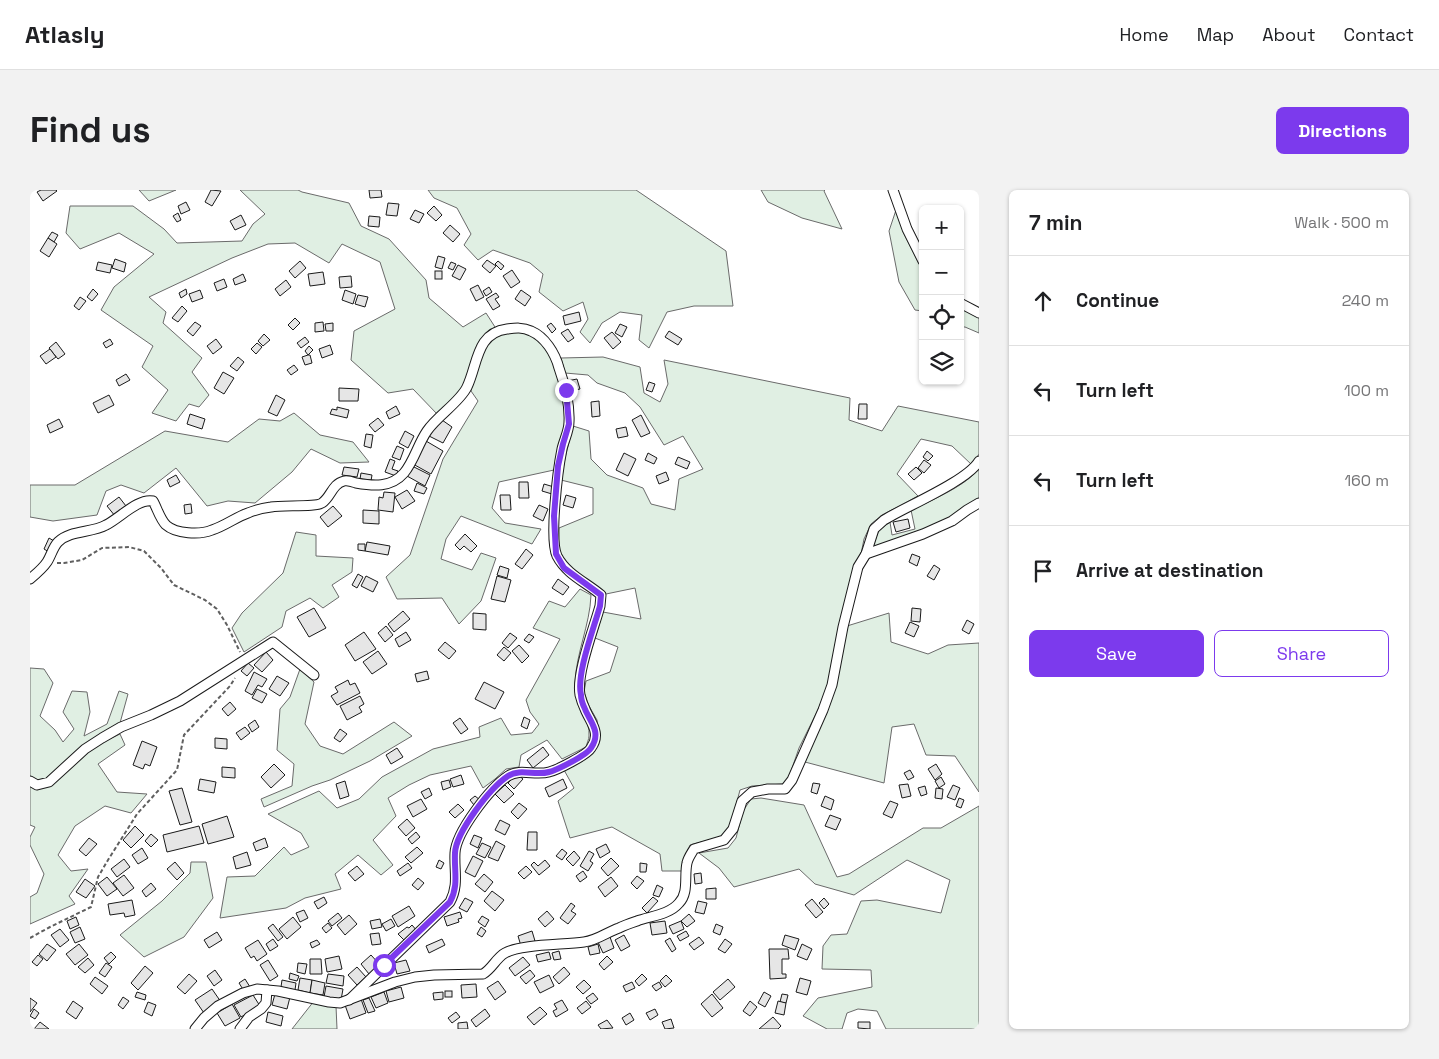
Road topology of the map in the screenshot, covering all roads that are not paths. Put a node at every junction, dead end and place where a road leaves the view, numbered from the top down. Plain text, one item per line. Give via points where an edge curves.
1 (893, 190) edge
2 (919, 253) edge
3 (964, 305) edge
4 (979, 313) edge
5 (979, 461) edge
6 (979, 503) edge
7 (866, 554) junction
8 (30, 579) edge
9 (314, 675) dead end
10 (30, 781) edge
11 (267, 990) junction
12 (349, 1000) junction
13 (195, 1029) edge
14 (240, 1029) edge

1 - 2 street
3 - 4 street
5 - 7 street via 959,478 884,520 874,529
6 - 7 street via 952,521
7 - 12 street via 858,567 849,601 832,684 792,780 785,789 752,792 742,801 733,829 724,840 694,849 687,861 685,891 679,903 670,910 587,942 516,949 504,954 483,974 415,977
8 - 12 street via 46,563 58,542 67,536 104,526 148,500 153,500 164,524 171,528 182,532 212,531 261,509 322,503 334,487 345,480 380,486 394,482 404,473 426,431 467,388 486,338 500,330 517,328 531,331 544,340 556,359 569,410 569,424 558,466 554,516 556,554 564,568 601,595 580,677 580,693 596,735 591,748 580,757 548,772 509,775 498,785 477,809 456,843 455,892 450,902
9 - 10 street via 273,642 180,701 102,738 49,782 37,785
11 - 12 street via 328,1002
11 - 13 street via 243,993 218,1006
11 - 14 street via 266,1003

